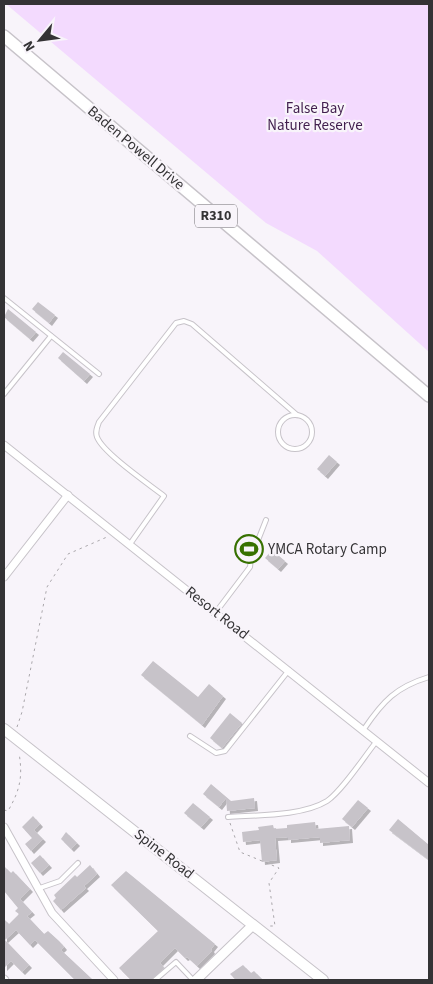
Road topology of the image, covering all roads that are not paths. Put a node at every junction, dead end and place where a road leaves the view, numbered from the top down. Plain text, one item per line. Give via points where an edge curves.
1 (4, 36) edge
2 (4, 298) edge
3 (51, 336) junction
4 (218, 347) junction
5 (214, 352) dead end
6 (99, 374) dead end
7 (4, 394) edge
8 (429, 396) edge
9 (297, 415) junction
10 (4, 444) edge
11 (68, 495) junction
12 (266, 520) dead end
13 (130, 544) junction
14 (4, 577) edge
15 (216, 612) junction
16 (289, 670) junction
17 (429, 677) edge
18 (4, 729) edge
19 (364, 729) junction
20 (190, 736) dead end
21 (377, 740) junction
22 (429, 783) edge
23 (228, 817) road end
24 (4, 827) edge
25 (78, 864) dead end
26 (37, 889) junction
27 (254, 925) junction
28 (114, 980) edge
29 (155, 980) edge
30 (195, 980) edge
31 (323, 980) edge

1 - 8 main road, Baden Powell Drive / R310
2 - 3 lane
3 - 6 lane
3 - 7 lane
4 - 5 lane
4 - 9 lane
4 - 13 lane via 192,324 176,323 99,422 96,434 99,441 164,496
9 - 9 lane via 309,422 312,435 304,446 294,449 283,442 279,430 285,419
10 - 11 street, Resort Road
11 - 13 street, Resort Road
11 - 14 street
12 - 15 lane via 250,567
13 - 15 street, Resort Road
15 - 16 street, Resort Road
16 - 19 street, Resort Road
16 - 20 lane via 225,751 216,753
17 - 19 lane via 393,693
18 - 27 main road, Spine Road
19 - 21 street, Resort Road
21 - 22 street, Resort Road
21 - 23 lane via 334,794 320,804 301,810
24 - 26 street
25 - 26 lane via 60,881
26 - 28 street via 62,926
27 - 30 street
27 - 31 main road, Spine Road
29 - 30 lane via 176,962

